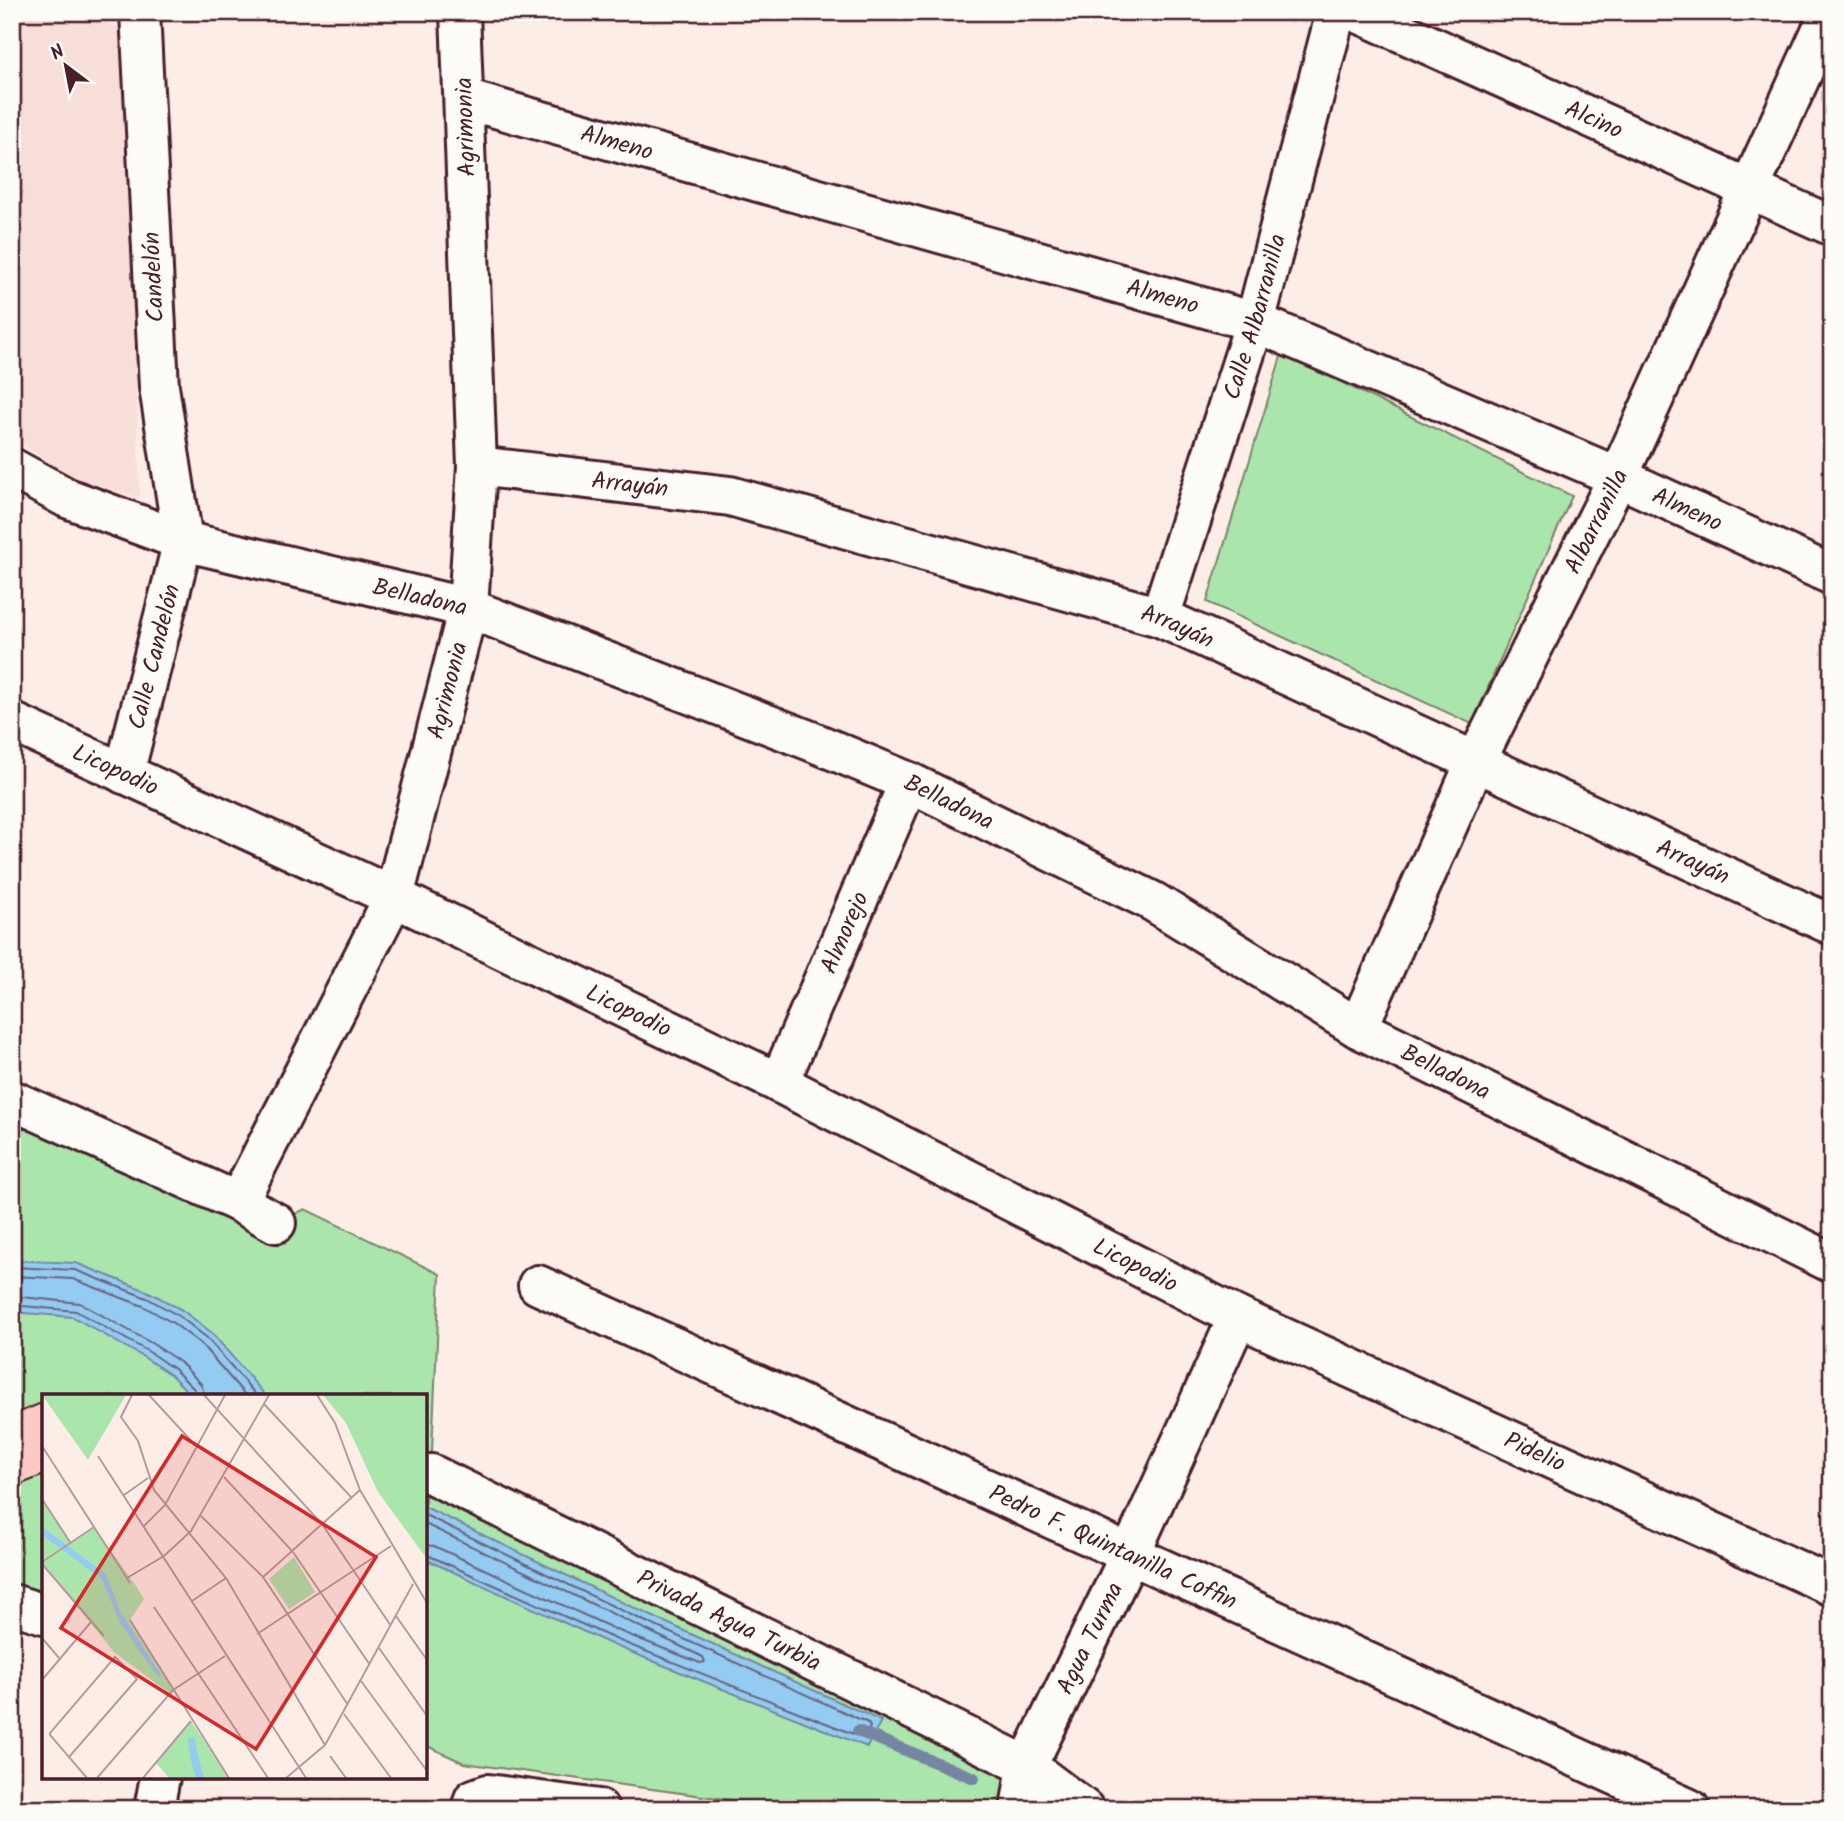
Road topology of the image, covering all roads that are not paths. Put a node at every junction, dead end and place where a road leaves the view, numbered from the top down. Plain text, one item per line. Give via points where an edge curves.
1 (140, 12) edge
2 (460, 12) edge
3 (1336, 12) edge
4 (1356, 12) edge
5 (1830, 12) edge
6 (464, 99) junction
7 (1751, 190) junction
8 (1832, 226) edge
9 (1255, 322) junction
10 (477, 466) junction
11 (12, 468) edge
12 (1618, 477) junction
13 (183, 541) junction
14 (1832, 575) edge
15 (468, 608) junction
16 (1160, 617) junction
17 (12, 722) edge
18 (1476, 761) junction
19 (124, 774) junction
20 (909, 782) junction
21 (394, 897) junction
22 (1832, 925) edge
23 (1358, 1027) junction
24 (779, 1083) junction
25 (12, 1100) edge
26 (238, 1202) junction
27 (276, 1223) dead end
28 (1832, 1263) edge
29 (538, 1285) dead end
30 (1238, 1317) junction
31 (431, 1474) dead end
32 (1130, 1555) junction
33 (1832, 1586) edge
34 (12, 1604) edge
35 (42, 1613) edge
36 (1027, 1766) junction
37 (160, 1779) edge
38 (472, 1804) edge
39 (155, 1809) edge
40 (599, 1809) edge
41 (1020, 1809) edge
42 (1084, 1809) edge
43 (1690, 1809) edge

1 - 13 street, Candelón via 159,387
2 - 6 street, Agrimonia
3 - 9 street, Calle Albarranilla
4 - 7 street, Alcino
5 - 7 street, Albarranilla
6 - 9 street, Almeno
6 - 10 street, Agrimonia
7 - 8 street, Alcino
7 - 12 street, Albarranilla
9 - 12 street, Almeno
9 - 16 street, Calle Albarranilla
10 - 15 street, Agrimonia
10 - 16 street, Arrayán via 730,496
11 - 13 street, Belladona via 67,498
12 - 14 street, Almeno
12 - 18 street, Albarranilla
13 - 15 street, Belladona
13 - 19 street, Calle Candelón
15 - 20 street, Belladona
15 - 21 street, Agrimonia
16 - 18 street, Arrayán
17 - 19 street, Licopodio
18 - 22 street, Arrayán
18 - 23 street, Albarranilla
19 - 21 street, Licopodio
20 - 23 street, Belladona via 1153,901
20 - 24 street, Almorejo
21 - 24 street, Licopodio
21 - 26 street, Agrimonia
23 - 28 street, Belladona
24 - 30 street, Licopodio
25 - 26 street
26 - 27 street
29 - 32 street, Pedro F. Quintanilla Coffin
30 - 32 street, Agua Turma
30 - 33 street, Pidelio
31 - 36 street, Privada Agua Turbia
32 - 36 street, Agua Turma
32 - 43 street, Pedro F. Quintanilla Coffin
34 - 35 street
36 - 41 street, Agua Turma
36 - 42 street, Privada Agua Turbia
37 - 39 street
38 - 40 street via 488,1794

